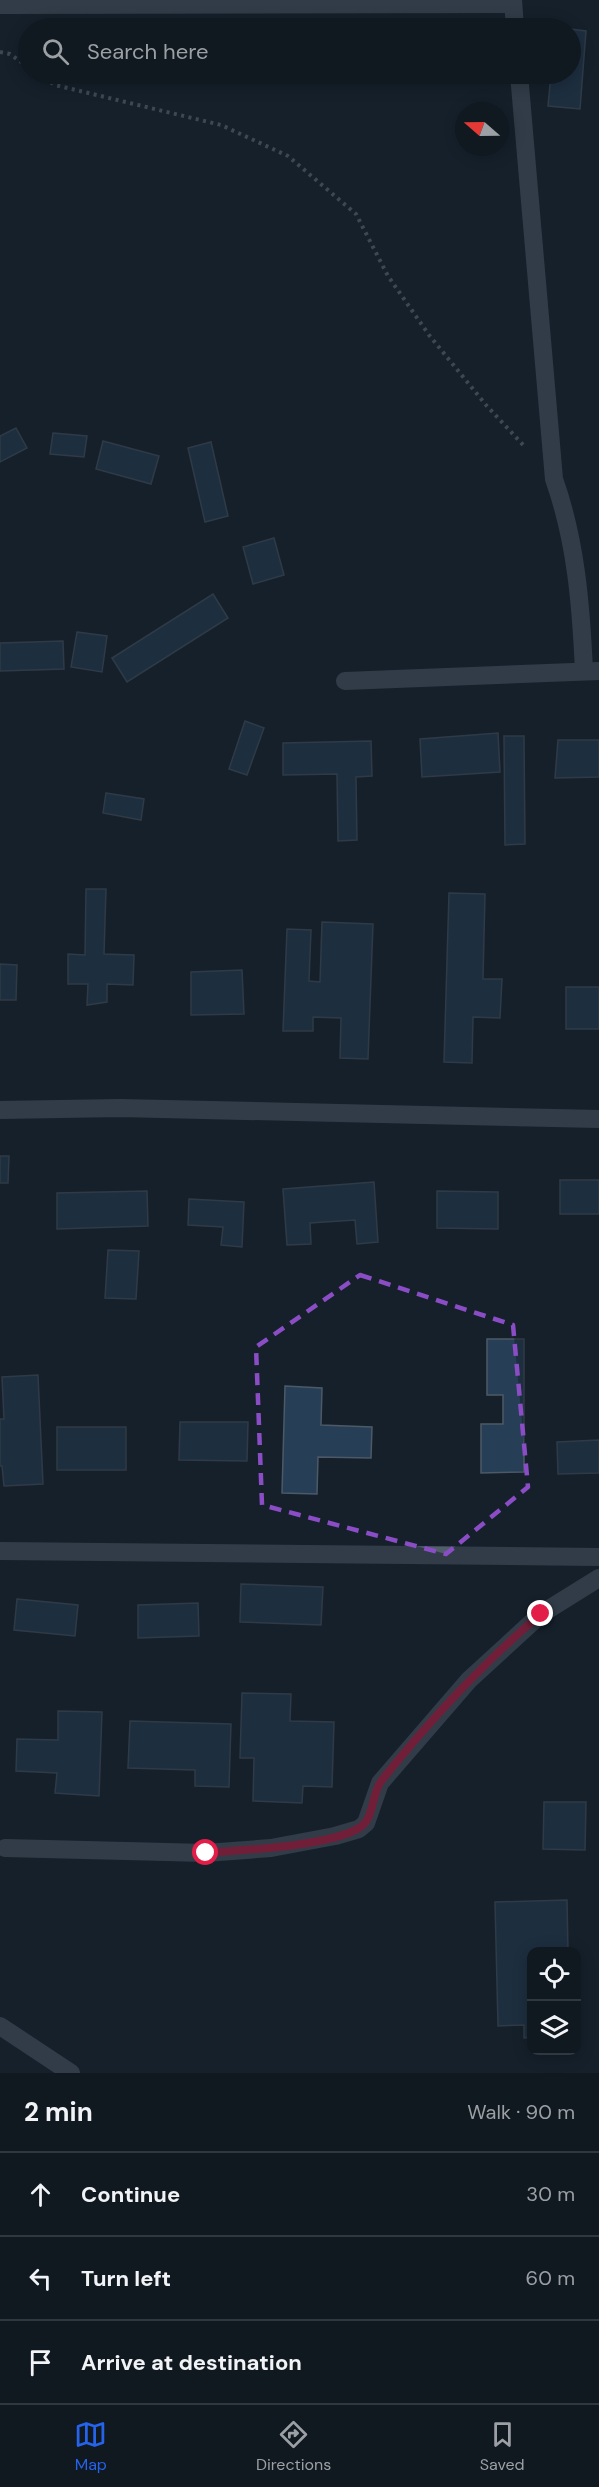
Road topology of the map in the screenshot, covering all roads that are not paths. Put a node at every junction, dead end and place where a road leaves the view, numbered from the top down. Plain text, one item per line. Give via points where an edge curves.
1 (513, 2) edge
2 (0, 5) edge
3 (514, 18) edge
4 (520, 84) edge
5 (592, 671) edge
6 (345, 681) dead end
7 (0, 1110) edge
8 (599, 1119) edge
9 (0, 1551) edge
10 (599, 1557) edge
11 (599, 1578) edge
12 (5, 1848) dead end
13 (0, 2026) edge
14 (71, 2073) edge

1 - 2 street
1 - 3 street
4 - 5 street via 554,478 574,551
5 - 6 street
7 - 8 street via 120,1108
9 - 10 street
11 - 12 street via 541,1614 469,1680 380,1783 366,1823 359,1829 271,1848 206,1853
13 - 14 street

